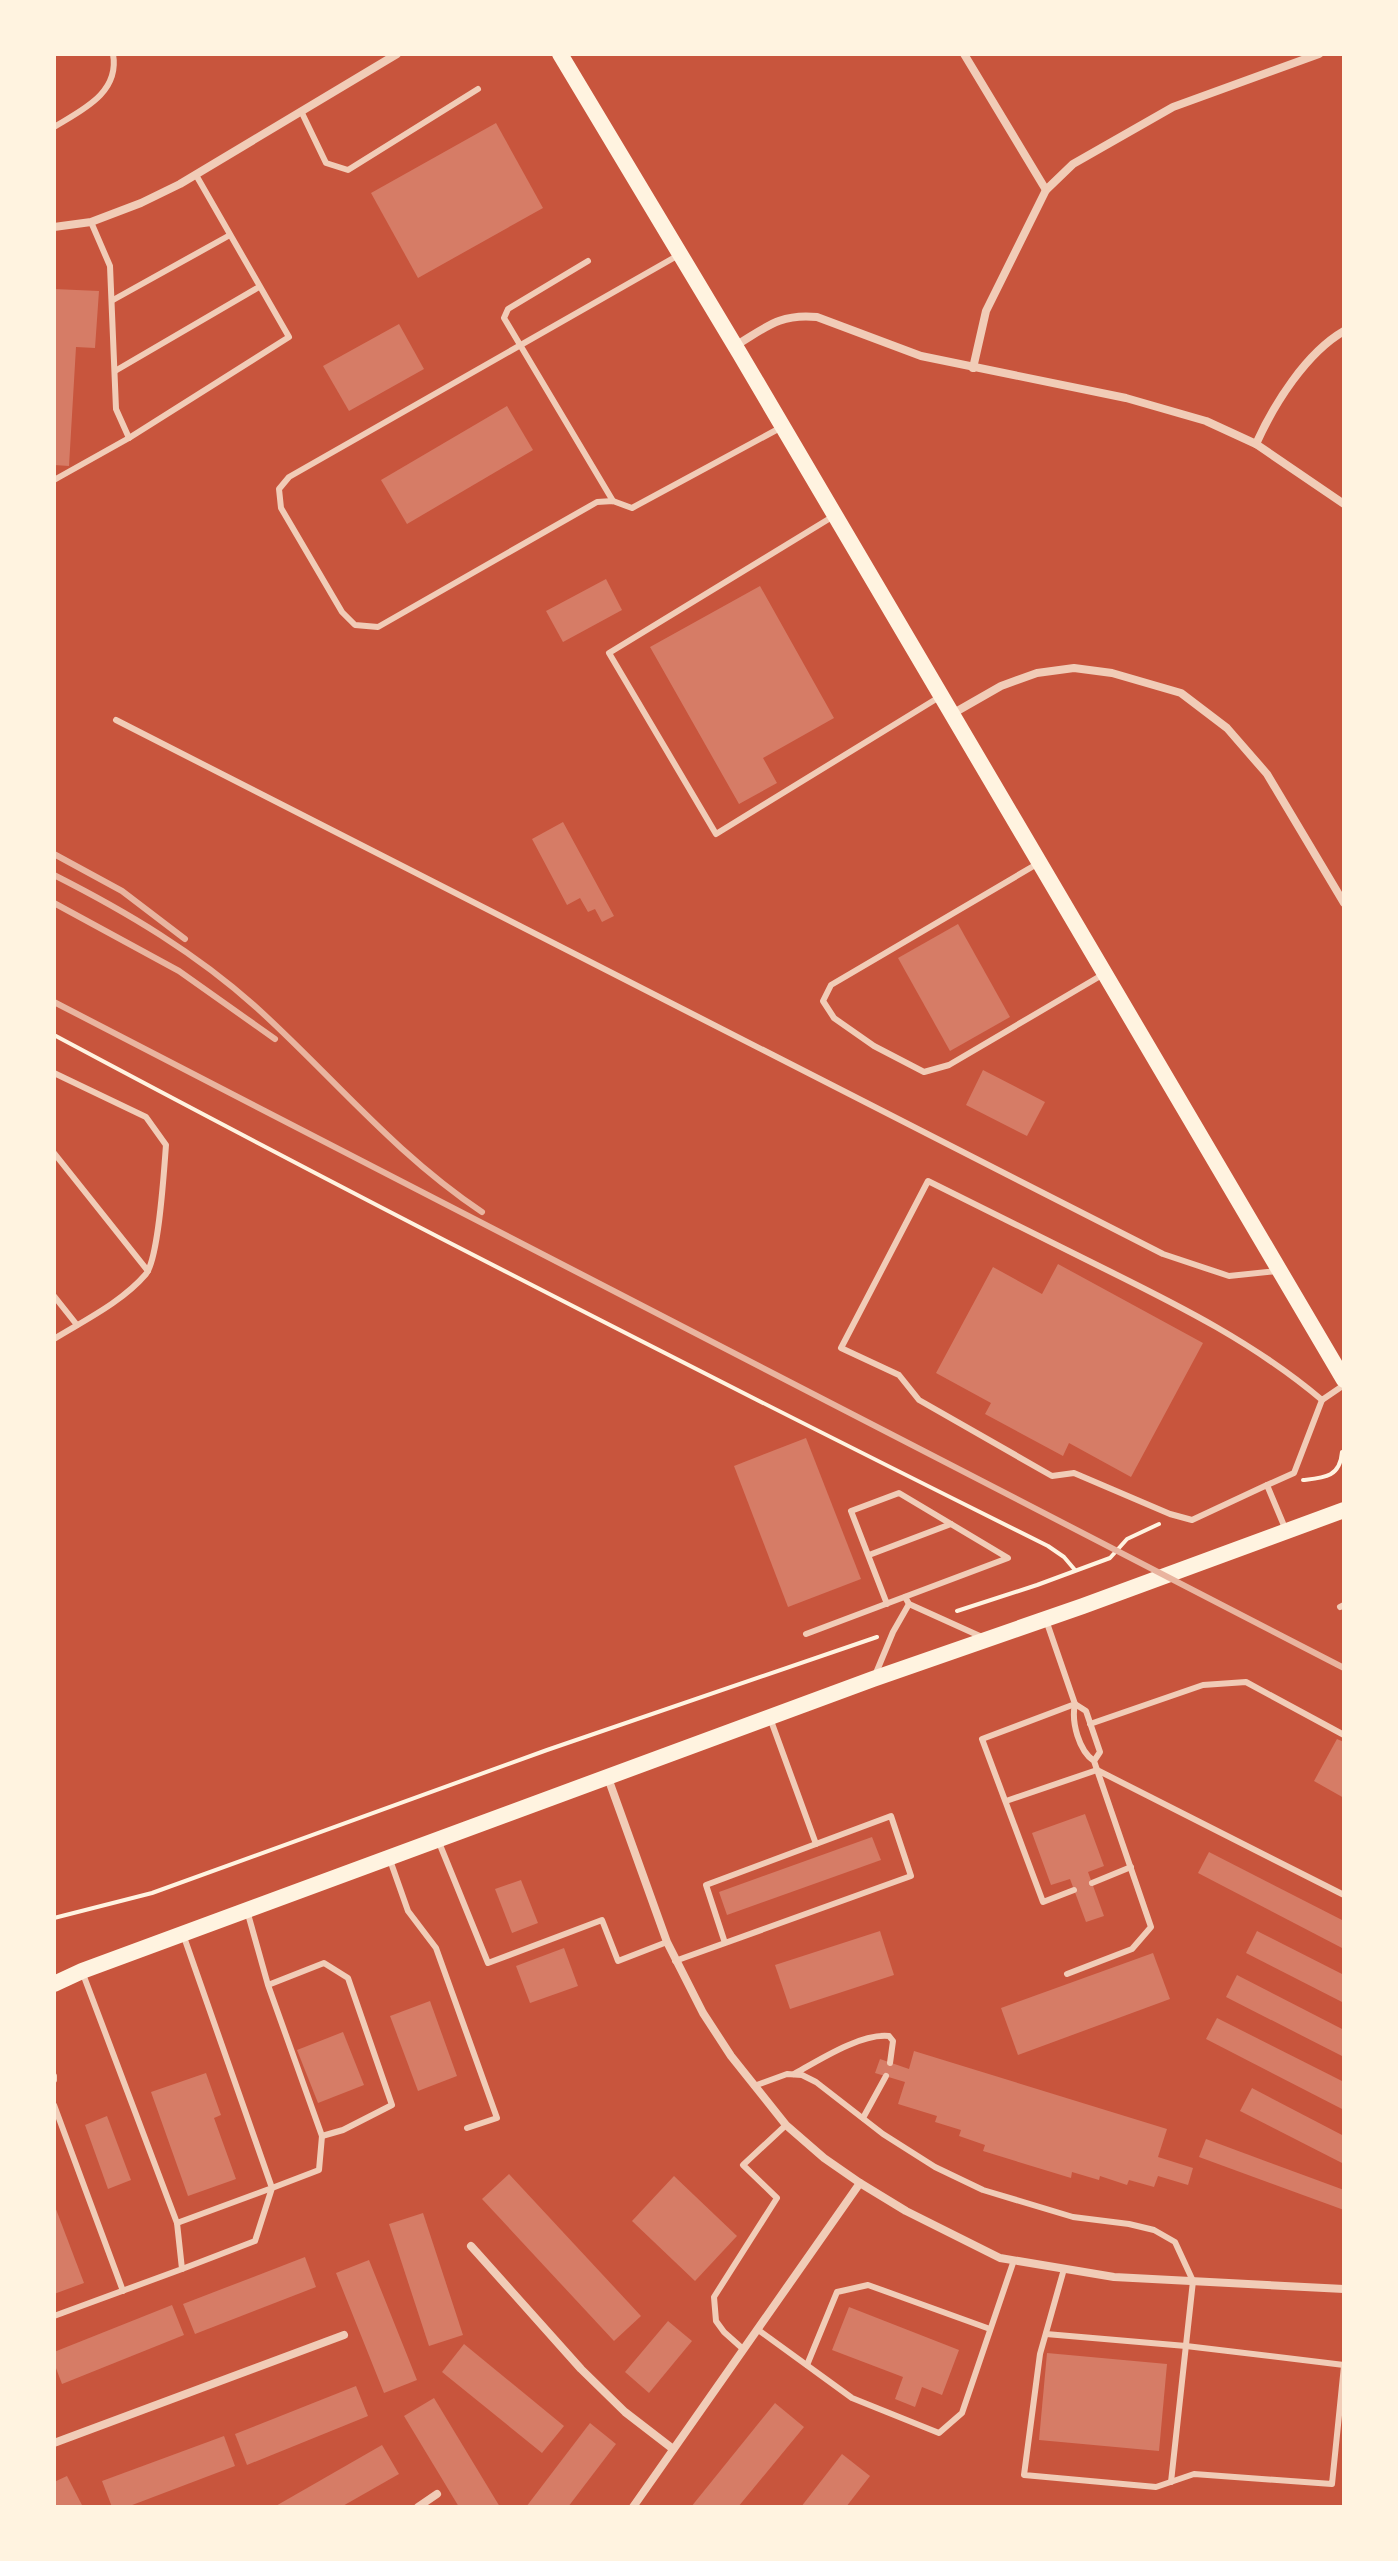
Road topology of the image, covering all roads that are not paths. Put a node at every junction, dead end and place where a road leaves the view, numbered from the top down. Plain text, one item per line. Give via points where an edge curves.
1 (113, 54) edge
2 (397, 54) edge
3 (560, 54) edge
4 (964, 54) edge
5 (1319, 54) edge
6 (478, 89) dead end
7 (301, 111) junction
8 (54, 127) edge
9 (196, 175) junction
10 (1046, 190) junction
11 (91, 222) junction
12 (54, 227) edge
13 (230, 235) junction
14 (680, 254) junction
15 (588, 261) dead end
16 (259, 287) junction
17 (113, 300) junction
18 (1344, 331) edge
19 (522, 345) junction
20 (735, 346) junction
21 (973, 368) junction
22 (115, 371) junction
23 (783, 427) junction
24 (129, 438) junction
25 (1256, 444) junction
26 (54, 480) edge
27 (613, 501) junction
28 (1344, 504) edge
29 (835, 515) junction
30 (941, 696) junction
31 (952, 714) junction
32 (116, 720) dead end
33 (1039, 862) junction
34 (1344, 903) edge
35 (1105, 974) junction
36 (54, 1073) edge
37 (54, 1153) edge
38 (148, 1271) junction
39 (1281, 1271) junction
40 (54, 1296) edge
41 (77, 1325) junction
42 (54, 1339) edge
43 (1337, 1354) edge
44 (1344, 1382) edge
45 (1322, 1400) junction
46 (1267, 1485) junction
47 (1344, 1510) edge
48 (952, 1524) junction
49 (1286, 1532) junction
50 (869, 1555) junction
51 (905, 1597) junction
52 (887, 1604) junction
53 (909, 1604) junction
54 (1046, 1618) junction
55 (806, 1634) dead end
56 (985, 1638) junction
57 (873, 1679) junction
58 (1075, 1704) junction
59 (770, 1718) junction
60 (1090, 1724) junction
61 (1344, 1735) edge
62 (1094, 1761) junction
63 (1097, 1770) junction
64 (608, 1778) junction
65 (1006, 1801) junction
66 (438, 1840) junction
67 (816, 1844) junction
68 (389, 1858) junction
69 (1131, 1867) junction
70 (1092, 1883) dead end
71 (1074, 1890) dead end
72 (1344, 1895) edge
73 (247, 1910) junction
74 (183, 1934) junction
75 (667, 1942) junction
76 (725, 1943) junction
77 (675, 1961) junction
78 (82, 1971) junction
79 (1067, 1974) dead end
80 (54, 1975) edge
81 (54, 1984) edge
82 (268, 1985) junction
83 (890, 2063) dead end
84 (794, 2074) junction
85 (886, 2076) dead end
86 (754, 2086) junction
87 (54, 2105) edge
88 (863, 2118) junction
89 (786, 2125) junction
90 (467, 2128) dead end
91 (322, 2136) junction
92 (860, 2183) junction
93 (272, 2188) junction
94 (177, 2223) junction
95 (471, 2246) dead end
96 (1014, 2260) junction
97 (182, 2269) junction
98 (1064, 2269) junction
99 (1193, 2281) junction
100 (1344, 2289) edge
101 (123, 2291) junction
102 (54, 2316) edge
103 (757, 2329) junction
104 (990, 2329) junction
105 (1046, 2334) junction
106 (344, 2335) dead end
107 (1186, 2346) junction
108 (743, 2349) junction
109 (807, 2365) junction
110 (1344, 2365) edge
111 (54, 2443) edge
112 (673, 2449) junction
113 (1171, 2482) junction
114 (437, 2494) dead end
115 (418, 2507) edge
116 (633, 2507) edge

1 - 8 lane via 111,82 101,96
2 - 7 street
3 - 14 main road
4 - 10 street
5 - 10 street via 1173,107 1073,164
6 - 7 lane via 348,170 326,163
7 - 9 street
9 - 11 street
9 - 13 lane
10 - 21 street via 986,311
11 - 12 street
11 - 17 lane via 110,266
13 - 16 lane
13 - 17 lane
14 - 19 lane
14 - 20 main road
15 - 19 lane via 508,309 504,318
16 - 22 lane
16 - 24 lane via 289,337
17 - 22 lane
18 - 25 street via 1325,342 1271,412
19 - 27 lane
19 - 27 lane via 289,477 279,489 281,508 342,612 355,625 378,627 597,502
20 - 21 street via 783,318 799,315
20 - 23 main road
21 - 25 street via 1126,398 1206,421
22 - 24 lane via 116,409
23 - 27 lane via 632,508
23 - 29 main road
24 - 26 lane
25 - 28 street
29 - 30 main road
29 - 30 lane via 609,653 716,834
30 - 31 main road
31 - 33 main road
31 - 34 street via 1001,686 1037,673 1074,668 1181,693 1227,728 1267,774
32 - 39 lane via 1163,1254 1229,1276
33 - 35 main road
33 - 35 lane via 831,985 823,1001 834,1018 924,1072 949,1065
35 - 39 main road
36 - 38 lane via 146,1117 166,1145 161,1214
37 - 38 lane
38 - 41 lane via 126,1294
39 - 43 main road
40 - 41 lane
41 - 42 lane
43 - 44 main road
44 - 45 lane
45 - 46 lane via 1294,1473
45 - 46 lane via 1249,1346 928,1181 841,1348 899,1375 919,1400 1052,1476 1074,1473 1170,1514 1192,1520
46 - 49 lane
47 - 49 main road
48 - 50 lane
48 - 50 lane via 899,1493 851,1511
48 - 51 lane via 1008,1558
49 - 54 main road
50 - 52 lane
51 - 52 lane
51 - 53 lane
52 - 55 lane
53 - 56 lane
53 - 57 lane
54 - 56 main road
54 - 58 lane
56 - 57 main road
57 - 59 main road
58 - 60 lane via 1086,1711
58 - 62 lane via 1072,1716 1085,1755
58 - 65 lane via 982,1739
59 - 64 main road
59 - 67 lane
60 - 61 lane via 1203,1685 1246,1682
60 - 62 lane via 1100,1752
62 - 63 lane
63 - 65 lane
63 - 69 lane
63 - 72 lane
64 - 66 main road
64 - 75 street
65 - 71 lane via 1043,1902
66 - 68 main road
66 - 75 lane via 488,1963 602,1920 618,1961
67 - 76 lane via 706,1885
67 - 76 lane via 891,1816 911,1876
68 - 73 main road
68 - 90 lane via 408,1911 436,1948 497,2118
69 - 70 lane
69 - 79 lane via 1151,1927 1132,1949
73 - 74 main road
73 - 82 lane
74 - 78 main road
74 - 93 lane
75 - 77 street
76 - 77 lane
77 - 86 street via 703,2013
78 - 80 main road
78 - 81 main road
78 - 94 lane
82 - 91 lane
82 - 91 lane via 324,1963 348,1978 392,2105
83 - 84 lane via 893,2041 879,2035
84 - 86 lane
84 - 88 lane via 816,2082
85 - 88 lane
86 - 89 street
87 - 101 lane
88 - 99 lane via 935,2167 983,2190 1073,2217 1154,2230 1175,2242
89 - 92 street
89 - 108 lane via 743,2165 777,2198 714,2297 716,2321
91 - 93 lane via 319,2170
92 - 96 street via 906,2211
92 - 103 street
93 - 94 lane
93 - 97 lane via 255,2241
94 - 97 lane
95 - 112 street via 581,2369
96 - 98 street
96 - 104 lane
97 - 101 lane
98 - 99 street
98 - 105 lane
99 - 100 street
99 - 107 lane
101 - 102 lane
103 - 108 street
103 - 109 lane
104 - 109 lane via 868,2285 837,2292
104 - 109 lane via 962,2413 939,2433 852,2398
105 - 107 lane
105 - 113 lane via 1024,2475 1156,2487
106 - 111 street
107 - 110 lane
107 - 113 lane
108 - 112 street
110 - 113 lane via 1332,2484 1194,2474
112 - 116 street
114 - 115 street

